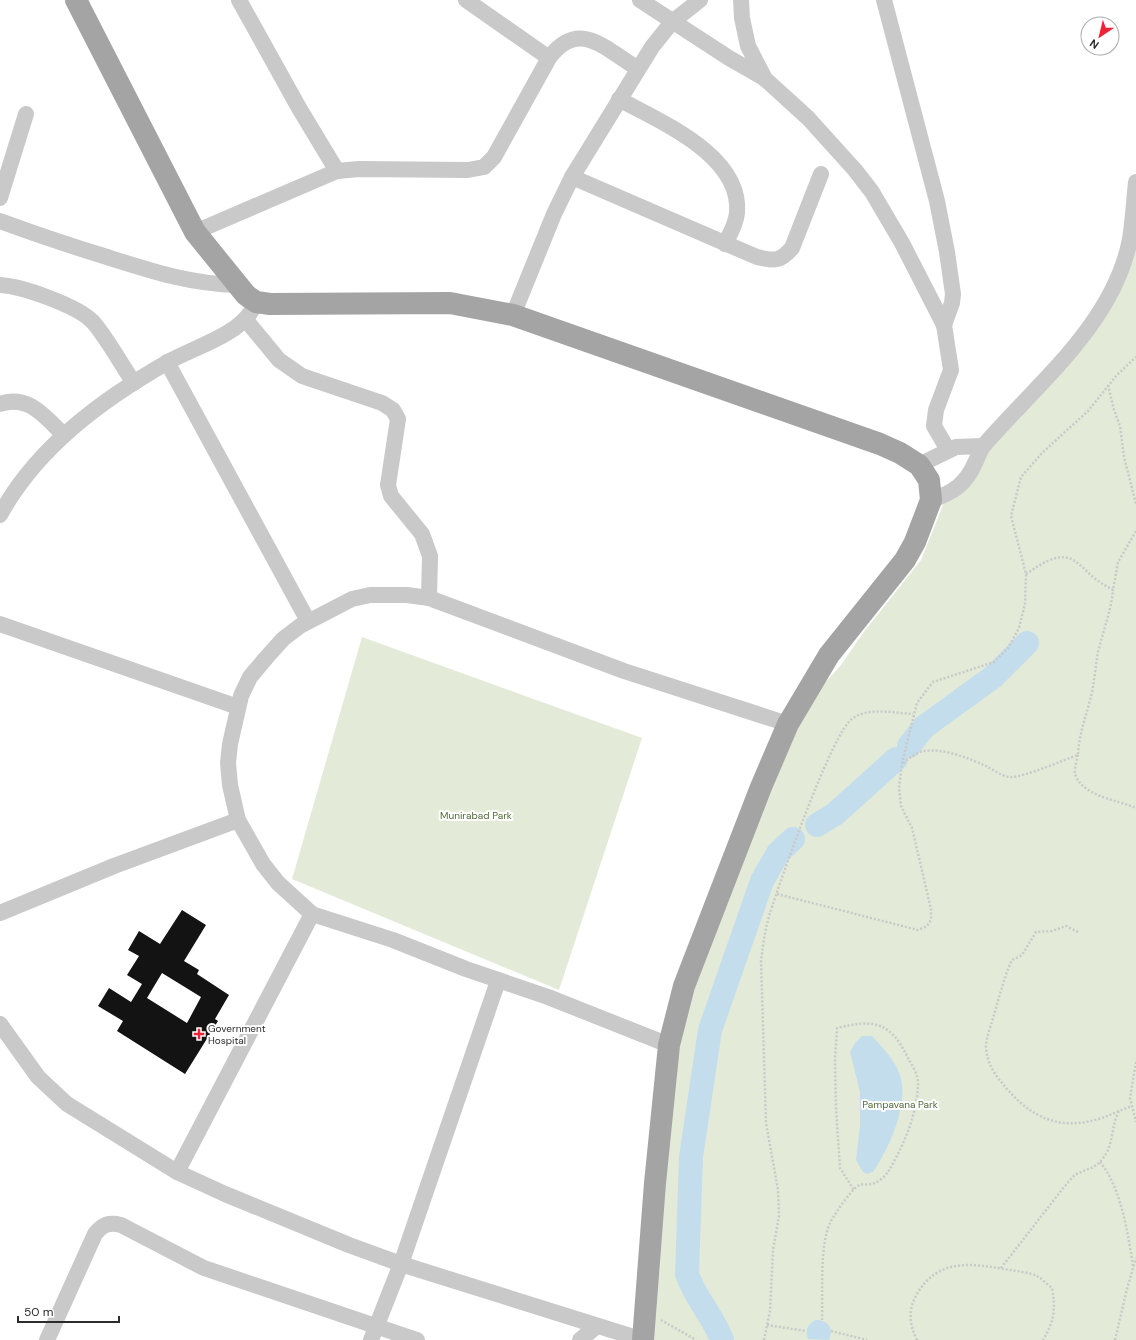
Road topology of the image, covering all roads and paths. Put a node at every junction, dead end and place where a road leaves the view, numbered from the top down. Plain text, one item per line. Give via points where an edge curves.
1 (76, 0) edge
2 (239, 0) edge
3 (466, 0) edge
4 (640, 0) edge
5 (700, 0) edge
6 (742, 0) edge
7 (884, 0) edge
8 (672, 22) junction
9 (548, 58) junction
10 (637, 68) junction
11 (765, 79) junction
12 (619, 99) junction
13 (26, 114) dead end
14 (5, 163) edge
15 (337, 171) junction
16 (820, 174) dead end
17 (572, 177) junction
18 (1136, 182) edge
19 (0, 198) edge
20 (0, 220) edge
21 (195, 232) junction
22 (725, 244) junction
23 (0, 285) edge
24 (238, 286) junction
25 (251, 311) junction
26 (513, 315) junction
27 (944, 325) junction
28 (1136, 357) edge
29 (167, 362) junction
30 (134, 383) junction
31 (1108, 385) junction
32 (0, 404) edge
33 (64, 435) junction
34 (983, 446) junction
35 (948, 450) junction
36 (919, 465) junction
37 (1135, 492) edge
38 (931, 500) junction
39 (1136, 504) edge
40 (0, 515) edge
41 (1136, 531) edge
42 (1026, 574) junction
43 (1113, 590) junction
44 (429, 598) junction
45 (308, 621) junction
46 (0, 624) edge
47 (238, 707) junction
48 (913, 714) junction
49 (788, 724) junction
50 (1078, 755) junction
51 (902, 763) junction
52 (1136, 808) edge
53 (238, 820) junction
54 (778, 894) junction
55 (0, 912) edge
56 (312, 914) junction
57 (1078, 932) dead end
58 (498, 981) junction
59 (0, 1024) edge
60 (669, 1045) junction
61 (1136, 1062) edge
62 (1132, 1106) junction
63 (1119, 1111) junction
64 (1136, 1122) edge
65 (1100, 1162) junction
66 (177, 1172) junction
67 (854, 1190) junction
68 (1136, 1258) edge
69 (401, 1264) junction
70 (1133, 1266) junction
71 (1001, 1268) junction
72 (646, 1310) junction
73 (822, 1320) dead end
74 (766, 1325) junction
75 (597, 1326) junction
76 (806, 1331) dead end
77 (832, 1331) dead end
78 (374, 1333) edge
79 (48, 1340) edge
80 (417, 1340) edge
81 (580, 1340) edge
82 (643, 1340) edge
83 (696, 1340) edge
84 (764, 1340) edge
85 (867, 1340) edge
86 (917, 1340) edge
87 (1043, 1340) edge
88 (1115, 1340) edge

1 - 21 main road
2 - 15 street
3 - 9 street
4 - 8 street
5 - 8 street
6 - 11 street via 742,18 748,46
7 - 27 street via 937,201 947,252 953,294
8 - 10 street
8 - 11 street
9 - 10 street via 557,47 568,40 576,37 586,38
9 - 15 street via 494,157 484,167 468,170
10 - 12 street
11 - 27 street via 808,118 872,192 902,243
12 - 17 street
12 - 22 street via 692,140 709,154 731,179 737,196 737,213 735,224
13 - 14 street
14 - 19 street
15 - 21 street
16 - 22 street via 792,248 784,257 772,261
17 - 22 street
17 - 26 street via 554,214
18 - 34 street via 1130,240 1120,271 1104,304 1086,333
20 - 24 street via 50,239 155,272 210,285
21 - 24 main road
23 - 30 street via 33,292 78,310 92,322
24 - 25 main road
25 - 26 main road via 270,304 450,303
25 - 29 street via 228,332
25 - 44 street via 279,360 302,376 393,410 398,419 388,485 391,496 422,534 430,556
26 - 36 main road via 880,444
27 - 35 street via 951,370 936,410 934,426
28 - 31 path
29 - 30 street
29 - 45 street
30 - 33 street
31 - 37 path via 1120,426 1124,457
31 - 42 path via 1088,411 1042,453 1021,477 1011,516
32 - 33 street via 18,400 30,405
33 - 40 street via 28,474
34 - 35 street via 956,447
34 - 38 street via 970,476 947,495
35 - 36 street
36 - 38 main road via 929,480
37 - 39 path
38 - 49 main road via 915,542 905,560 829,655
41 - 43 path via 1118,562
42 - 43 path via 1050,560 1071,558
42 - 48 path via 1025,604 1019,628 1008,648 994,662 933,682 917,703
43 - 50 path via 1090,704 1083,718
44 - 45 street via 385,595 352,599
44 - 49 street via 624,671
45 - 47 street via 283,639 250,677 240,696
46 - 47 street
47 - 53 street via 228,763
48 - 51 path
48 - 54 path via 866,712 853,718 842,730 819,782
49 - 60 main road via 684,986
50 - 51 path via 1012,777 948,752 922,751
50 - 52 path via 1075,772 1080,783 1096,795
51 - 54 path via 899,788 902,806 912,828 931,909 931,920 927,926 918,930
53 - 55 street
53 - 56 street via 263,864 278,884
54 - 74 path via 764,935 762,961 766,1123 778,1190 770,1311
56 - 58 street via 393,940
56 - 66 street
57 - 63 path via 1066,926 1052,931 1036,932 1022,954 1012,960 989,1030 986,1045 988,1061 992,1072 1012,1095 1032,1113 1051,1121 1068,1124 1105,1117
58 - 60 street via 548,997
58 - 69 street
59 - 66 street via 38,1077 67,1104
60 - 72 main road via 655,1183
61 - 62 path via 1130,1098
62 - 63 path
62 - 64 path
63 - 65 path via 1114,1119 1108,1151
65 - 70 path via 1107,1170 1117,1195 1129,1239
65 - 71 path via 1070,1181
66 - 69 street via 349,1245
67 - 67 path via 861,1185 883,1179 888,1171 900,1150 910,1121 918,1082 901,1043 890,1032 876,1024 865,1022 837,1028 836,1041 836,1120 840,1168
67 - 73 path via 831,1221 824,1242
68 - 70 path
69 - 75 street
69 - 78 street
70 - 88 path
71 - 86 path via 961,1264 940,1271 924,1282 913,1301 910,1318
71 - 87 path via 1037,1276 1052,1288 1055,1314 1050,1330
72 - 82 main road
72 - 83 path
74 - 76 path
74 - 84 path
75 - 81 street
75 - 82 street
77 - 85 path
78 - 79 street via 204,1268 121,1225 112,1223 105,1224 96,1234
78 - 80 street

